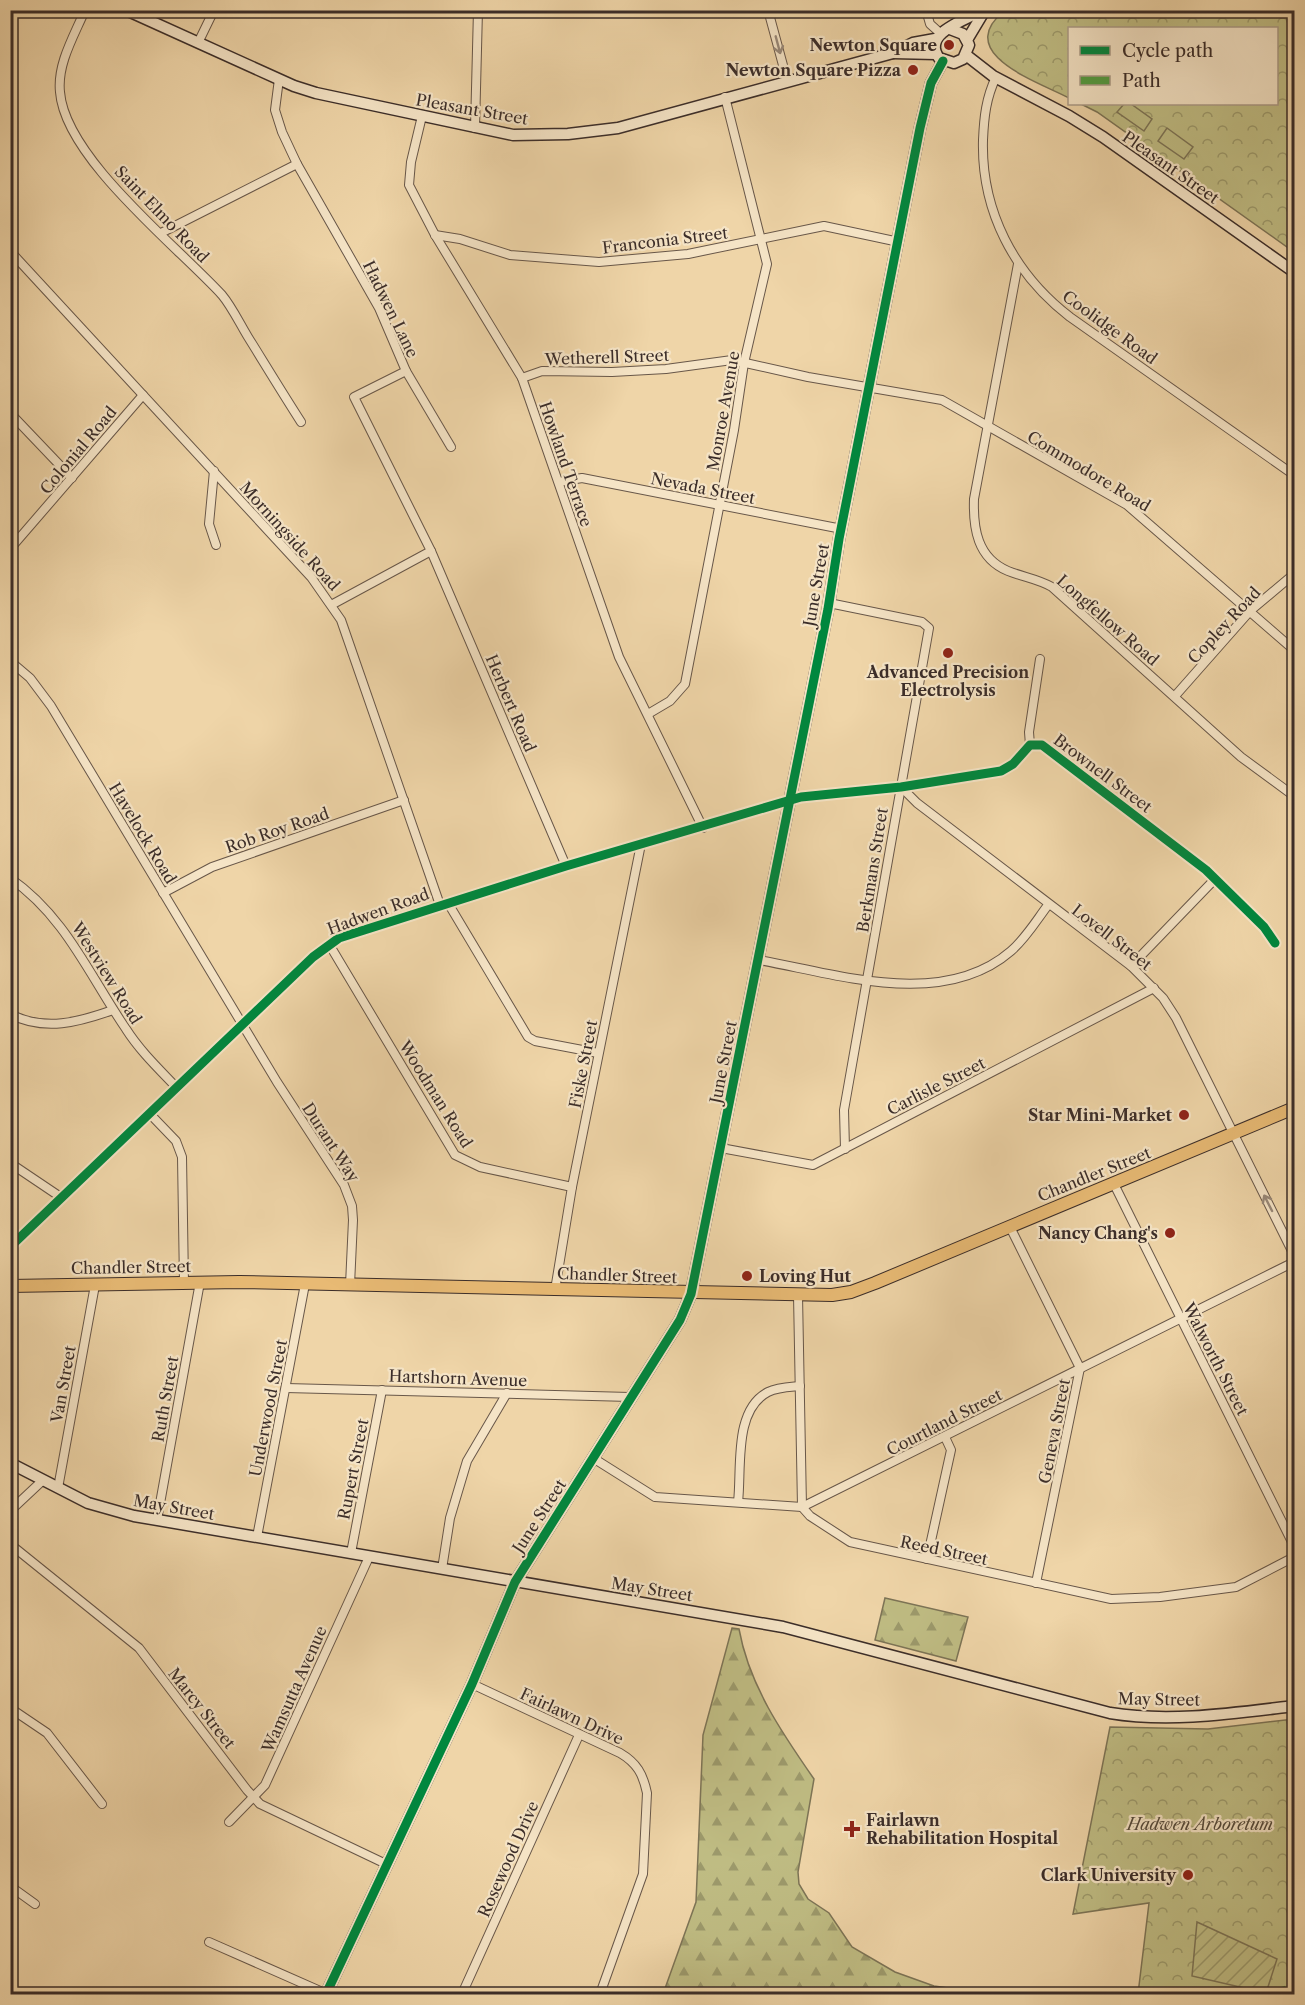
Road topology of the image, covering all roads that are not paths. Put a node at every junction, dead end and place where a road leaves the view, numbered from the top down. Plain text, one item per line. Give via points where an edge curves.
1 (85, 10) edge
2 (126, 10) edge
3 (214, 10) edge
4 (478, 10) edge
5 (768, 10) edge
6 (926, 10) edge
7 (984, 10) edge
8 (942, 34) junction
9 (968, 40) junction
10 (198, 43) junction
11 (893, 53) junction
12 (966, 54) junction
13 (940, 58) junction
14 (996, 77) junction
15 (279, 79) junction
16 (787, 80) junction
17 (725, 97) junction
18 (422, 116) junction
19 (475, 128) junction
20 (297, 164) junction
21 (161, 233) junction
22 (435, 235) junction
23 (762, 241) junction
24 (899, 242) junction
25 (10, 251) edge
26 (1018, 264) junction
27 (1294, 272) edge
28 (744, 363) junction
29 (406, 370) junction
30 (522, 378) junction
31 (871, 387) junction
32 (143, 395) junction
33 (10, 412) edge
34 (301, 422) dead end
35 (988, 427) junction
36 (451, 447) dead end
37 (214, 471) junction
38 (1294, 475) edge
39 (72, 478) junction
40 (559, 482) junction
41 (720, 505) junction
42 (842, 529) junction
43 (216, 544) dead end
44 (10, 549) edge
45 (431, 551) junction
46 (1294, 574) edge
47 (829, 603) junction
48 (333, 604) junction
49 (1250, 611) junction
50 (1294, 651) edge
51 (1040, 659) dead end
52 (10, 661) edge
53 (1175, 696) junction
54 (648, 714) junction
55 (1030, 745) junction
56 (901, 787) junction
57 (1294, 796) edge
58 (404, 800) junction
59 (790, 802) junction
60 (703, 828) junction
61 (641, 844) junction
62 (566, 866) junction
63 (10, 878) edge
64 (1215, 879) junction
65 (163, 892) junction
66 (444, 904) junction
67 (1048, 905) junction
68 (1275, 943) dead end
69 (329, 944) junction
70 (759, 960) junction
71 (1131, 966) junction
72 (868, 980) junction
73 (1154, 988) junction
74 (114, 1010) junction
75 (10, 1014) edge
76 (243, 1026) junction
77 (598, 1053) junction
78 (177, 1088) junction
79 (1294, 1108) edge
80 (150, 1114) junction
81 (1233, 1133) junction
82 (721, 1148) junction
83 (845, 1149) junction
84 (10, 1163) edge
85 (1114, 1184) junction
86 (572, 1186) junction
87 (62, 1198) junction
88 (1010, 1227) junction
89 (10, 1247) edge
90 (1294, 1255) edge
91 (1294, 1262) edge
92 (200, 1282) junction
93 (184, 1283) junction
94 (305, 1284) junction
95 (95, 1285) junction
96 (350, 1285) junction
97 (10, 1286) edge
98 (555, 1290) junction
99 (691, 1294) junction
100 (798, 1295) junction
101 (1181, 1319) junction
102 (1080, 1368) junction
103 (800, 1386) junction
104 (286, 1388) junction
105 (382, 1390) junction
106 (507, 1393) junction
107 (630, 1397) junction
108 (945, 1437) junction
109 (594, 1458) junction
110 (10, 1463) edge
111 (42, 1481) junction
112 (58, 1488) junction
113 (738, 1502) junction
114 (802, 1506) junction
115 (10, 1511) edge
116 (157, 1520) junction
117 (257, 1537) junction
118 (10, 1544) edge
119 (1294, 1546) edge
120 (351, 1553) junction
121 (369, 1557) junction
122 (1294, 1557) edge
123 (927, 1559) junction
124 (442, 1569) junction
125 (515, 1582) junction
126 (1036, 1583) junction
127 (472, 1684) junction
128 (1294, 1706) edge
129 (10, 1708) edge
130 (579, 1735) junction
131 (254, 1797) junction
132 (102, 1804) dead end
133 (229, 1822) dead end
134 (386, 1864) junction
135 (10, 1886) edge
136 (35, 1904) dead end
137 (208, 1942) dead end
138 (326, 1994) edge
139 (462, 1995) edge
140 (600, 1995) edge

1 - 21 street, Saint Elmo Road via 60,77 64,112 86,154
2 - 10 street, Pleasant Street
3 - 10 street
4 - 19 street
5 -> 16 street
6 - 8 street via 930,24
7 - 8 street, Pleasant Street
7 - 9 street
8 - 9 street via 963,34
8 - 11 street, Pleasant Street
8 - 13 street
9 - 12 street
10 - 15 street, Pleasant Street
11 - 13 street, Pleasant Street
11 - 16 street, Pleasant Street
12 - 13 street via 954,63
12 - 14 street, Pleasant Street
13 - 24 street, June Street via 931,83
14 - 26 street, Coolidge Road via 984,117 983,165 997,223
14 - 27 street, Pleasant Street via 1103,137
15 - 18 street, Pleasant Street via 316,93
15 - 20 street, Hadwen Lane via 275,110
16 - 17 street, Pleasant Street
17 - 19 street, Pleasant Street via 618,128 580,133 513,135
17 - 23 street, Monroe Avenue
18 - 19 street, Pleasant Street
18 - 22 street, Howland Terrace via 409,185
20 - 21 street
20 - 29 street, Hadwen Lane via 375,300
21 - 34 street, Saint Elmo Road via 224,297
22 - 23 street, Franconia Street via 510,255 599,262 688,254
22 - 30 street, Howland Terrace
23 - 24 street, Franconia Street via 824,226
23 - 28 street, Monroe Avenue via 767,264
24 - 31 street, June Street
25 - 32 street, Morningside Road
26 - 35 street, Longfellow Road
26 - 38 street, Coolidge Road via 1051,302
28 - 30 street, Wetherell Street via 732,360 644,370 542,371
28 - 31 street, Wetherell Street
28 - 41 street, Monroe Avenue
29 - 36 street
29 - 45 street, Hadwen Lane via 354,397
30 - 40 street, Howland Terrace
31 - 35 street, Commodore Road via 942,400
31 - 42 street, June Street
32 - 37 street, Morningside Road
32 - 39 street, Colonial Road
33 - 39 street
35 - 49 street, Commodore Road via 1127,505
35 - 53 street, Longfellow Road via 973,517 975,533 986,553 1007,570 1052,588
37 - 43 street via 209,524
37 - 48 street, Morningside Road
39 - 44 street, Colonial Road
40 - 41 street, Nevada Street via 582,478
40 - 54 street, Howland Terrace via 619,657
41 - 42 street, Nevada Street
41 - 54 street, Monroe Avenue via 685,684 670,701
42 - 47 street, June Street
45 - 48 street
45 - 62 street, Herbert Road
46 - 49 street, Copley Road
47 - 56 street, Berkmans Street via 928,624
47 - 59 street, June Street
48 - 58 street, Morningside Road
49 - 50 street, Commodore Road
49 - 53 street, Copley Road
51 - 55 street, Brownell Street
52 - 65 street, Havelock Road via 30,678 51,706
53 - 57 street, Longfellow Road via 1241,757
54 - 60 street, Howland Terrace
55 - 56 street, Brownell Street via 1013,764 1000,771
55 - 64 street, Brownell Street via 1048,748
56 - 59 street, Brownell Street via 801,797
56 - 67 street, Lovell Street
56 - 72 street, Berkmans Street
58 - 65 street, Rob Roy Road via 212,867
58 - 66 street, Morningside Road
59 - 60 street, Hadwen Road
59 - 70 street, June Street
60 - 61 street, Hadwen Road
61 - 62 street, Hadwen Road
61 - 77 street, Fiske Street
62 - 66 street, Hadwen Road
63 - 74 street, Westview Road via 36,898 64,929
64 - 68 street, Brownell Street
64 - 71 street
65 - 76 street, Havelock Road
66 - 69 street, Hadwen Road
66 - 77 street, Morningside Road via 528,1037
67 - 71 street, Lovell Street
67 - 72 street via 1009,952 975,972 931,982
69 - 76 street, Hadwen Road
69 - 86 street, Woodman Road via 455,1155 480,1167
70 - 72 street
70 - 82 street, June Street
71 - 73 street, Lovell Street
72 - 83 street, Berkmans Street via 844,1110
73 - 81 street, Lovell Street via 1176,1018
73 - 83 street, Carlisle Street
74 - 75 street via 51,1025 31,1023
74 - 78 street, Westview Road via 138,1046
76 - 78 street, Hadwen Road
76 - 96 street, Durant Way via 349,1194 353,1220
77 - 86 street, Fiske Street
78 - 80 street, Hadwen Road
79 - 81 main road, Chandler Street
80 - 87 street, Hadwen Road
80 - 93 street via 176,1142 182,1157
81 - 85 main road, Chandler Street
90 -> 81 street, Lovell Street
82 - 83 street, Carlisle Street via 813,1165
82 - 99 street, June Street
84 - 87 street
85 - 88 main road, Chandler Street
85 - 101 street, Walworth Street
86 - 98 street, Fiske Street
87 - 89 street, Hadwen Road
88 - 100 main road, Chandler Street via 851,1292
88 - 102 street, Geneva Street
91 - 101 street, Courtland Street
92 - 93 main road, Chandler Street
92 - 94 main road, Chandler Street
92 - 116 street, Ruth Street
93 - 95 main road, Chandler Street
94 - 96 main road, Chandler Street
94 - 104 street, Underwood Street
95 - 97 main road, Chandler Street
95 - 112 street, Van Street
96 - 98 main road, Chandler Street
98 - 99 main road, Chandler Street
99 - 100 main road, Chandler Street
99 - 107 street, June Street via 680,1320
100 - 103 street
101 - 102 street, Courtland Street
101 - 119 street, Walworth Street
102 - 108 street, Courtland Street
102 - 126 street, Geneva Street
103 - 113 street via 769,1391 752,1407 744,1431
103 - 114 street
104 - 105 street, Hartshorn Avenue
104 - 117 street, Underwood Street
105 - 106 street, Hartshorn Avenue
105 - 120 street, Rupert Street
106 - 107 street, Hartshorn Avenue
106 - 124 street via 467,1461 450,1518
107 - 109 street, June Street
108 - 114 street, Courtland Street
108 - 123 street via 951,1450
109 - 113 street, Courtland Street via 655,1497
109 - 125 street, June Street
110 - 111 street, May Street
111 - 112 street, May Street
111 - 115 street
112 - 116 street, May Street via 88,1503
113 - 114 street, Courtland Street
114 - 123 street, Reed Street via 810,1516 850,1542
116 - 117 street, May Street
117 - 120 street, May Street
118 - 131 street, Marcy Street via 139,1648
120 - 121 street, May Street
121 - 124 street, May Street
121 - 131 street, Wamsutta Avenue via 266,1785
122 - 126 street, Reed Street via 1236,1587 1171,1596 1111,1599
123 - 126 street, Reed Street
124 - 125 street, May Street
125 - 127 street, June Street
125 - 128 street, May Street via 783,1628 1086,1709 1122,1715 1218,1714
127 - 130 street, Fairlawn Drive
127 - 134 street, June Street
129 - 132 street via 47,1733
130 - 139 street, Rosewood Drive
130 - 140 street, Fairlawn Drive via 632,1760 640,1769 647,1793 643,1874
131 - 133 street, Wamsutta Avenue
131 - 134 street, Marcy Street via 268,1809
134 - 138 street, June Street
135 - 136 street
137 - 138 street

